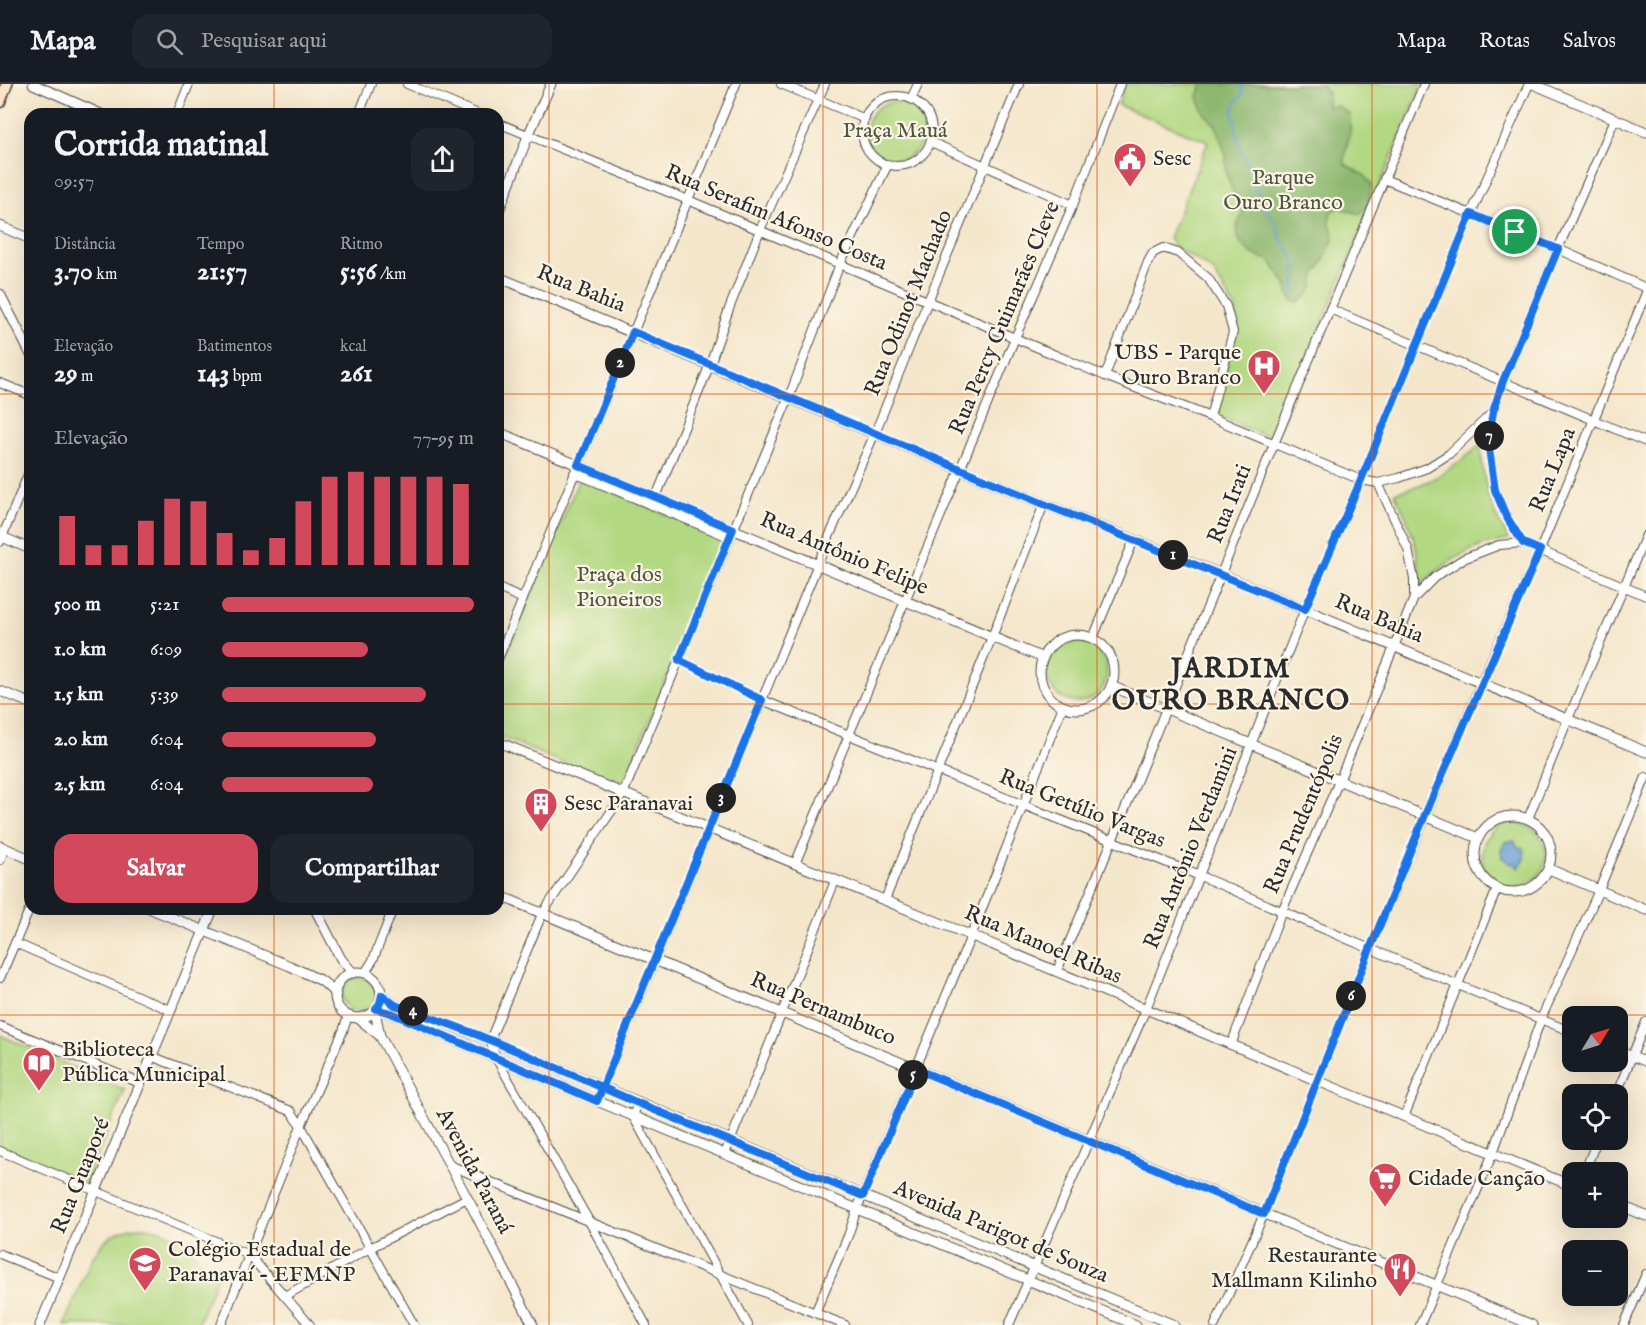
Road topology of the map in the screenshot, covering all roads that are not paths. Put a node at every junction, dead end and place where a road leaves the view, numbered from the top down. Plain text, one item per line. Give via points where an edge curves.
1 (7, 84) edge
2 (33, 84) edge
3 (189, 84) edge
4 (371, 84) edge
5 (407, 84) edge
6 (551, 84) edge
7 (736, 84) edge
8 (781, 84) edge
9 (825, 84) edge
10 (918, 84) edge
11 (1019, 84) edge
12 (1120, 84) edge
13 (1424, 84) edge
14 (1531, 84) edge
15 (911, 99) junction
16 (818, 100) junction
17 (0, 102) edge
18 (87, 108) edge
19 (179, 108) edge
20 (361, 108) edge
21 (464, 108) edge
22 (865, 119) junction
23 (1615, 119) junction
24 (504, 126) edge
25 (1646, 132) edge
26 (528, 136) junction
27 (931, 142) junction
28 (888, 164) junction
29 (985, 167) junction
30 (1384, 179) junction
31 (504, 198) edge
32 (688, 200) junction
33 (1073, 205) junction
34 (1471, 214) junction
35 (0, 226) edge
36 (760, 230) junction
37 (24, 236) edge
38 (1558, 249) junction
39 (840, 264) junction
40 (504, 279) edge
41 (1646, 290) edge
42 (0, 294) edge
43 (928, 301) junction
44 (1330, 309) junction
45 (633, 332) junction
46 (1014, 338) junction
47 (24, 341) edge
48 (1417, 346) junction
49 (711, 364) junction
50 (1105, 376) junction
51 (1503, 381) junction
52 (0, 383) edge
53 (24, 393) edge
54 (789, 397) junction
55 (1493, 412) junction
56 (1210, 417) junction
57 (1593, 420) junction
58 (875, 433) junction
59 (504, 435) edge
60 (1646, 442) edge
61 (1274, 444) junction
62 (576, 469) junction
63 (960, 469) junction
64 (1361, 480) junction
65 (1378, 483) junction
66 (24, 484) edge
67 (656, 497) junction
68 (1044, 504) junction
69 (731, 533) junction
70 (1646, 535) edge
71 (1, 538) edge
72 (1134, 540) junction
73 (1523, 543) junction
74 (24, 547) edge
75 (1540, 550) junction
76 (818, 565) junction
77 (1220, 574) junction
78 (1624, 586) junction
79 (504, 591) edge
80 (1646, 596) edge
81 (1414, 598) junction
82 (523, 599) junction
83 (905, 601) junction
84 (1305, 609) junction
85 (992, 637) junction
86 (1093, 639) junction
87 (504, 645) edge
88 (1394, 646) junction
89 (1043, 658) junction
90 (679, 660) junction
91 (1481, 683) junction
92 (1111, 686) junction
93 (0, 691) edge
94 (762, 700) junction
95 (24, 701) edge
96 (1063, 706) junction
97 (1165, 709) junction
98 (1568, 719) junction
99 (849, 735) junction
100 (504, 744) edge
101 (1251, 745) junction
102 (1646, 752) edge
103 (937, 771) junction
104 (1646, 777) edge
105 (1339, 781) junction
106 (623, 794) junction
107 (1023, 806) junction
108 (1425, 815) junction
109 (1528, 819) junction
110 (708, 829) junction
111 (1478, 838) junction
112 (1112, 841) junction
113 (3, 848) edge
114 (24, 857) edge
115 (0, 860) edge
116 (795, 864) junction
117 (1549, 869) junction
118 (1200, 876) junction
119 (836, 881) junction
120 (1497, 889) junction
121 (1599, 890) junction
122 (504, 898) edge
123 (885, 900) junction
124 (1646, 910) edge
125 (1282, 911) junction
126 (542, 914) junction
127 (27, 915) edge
128 (165, 915) edge
129 (210, 915) edge
130 (318, 915) edge
131 (391, 915) edge
132 (203, 931) junction
133 (971, 936) junction
134 (15, 943) junction
135 (1370, 949) junction
136 (654, 960) junction
137 (1057, 972) junction
138 (353, 973) junction
139 (365, 974) junction
140 (0, 978) edge
141 (1458, 985) junction
142 (336, 993) junction
143 (382, 995) junction
144 (1146, 1009) junction
145 (170, 1010) junction
146 (376, 1010) junction
147 (782, 1013) junction
148 (348, 1016) junction
149 (358, 1018) junction
150 (1541, 1019) junction
151 (1646, 1022) edge
152 (0, 1026) edge
153 (1562, 1028) edge
154 (380, 1036) junction
155 (490, 1040) junction
156 (1231, 1045) junction
157 (1628, 1054) edge
158 (151, 1056) junction
159 (1632, 1056) junction
160 (496, 1058) junction
161 (1646, 1062) edge
162 (916, 1069) junction
163 (1318, 1082) junction
164 (140, 1083) junction
165 (1621, 1084) edge
166 (602, 1088) junction
167 (597, 1101) junction
168 (638, 1103) junction
169 (633, 1116) junction
170 (1404, 1117) junction
171 (301, 1126) junction
172 (1088, 1140) junction
173 (730, 1141) junction
174 (0, 1151) edge
175 (1492, 1153) junction
176 (724, 1154) junction
177 (449, 1165) junction
178 (1562, 1181) edge
179 (96, 1191) junction
180 (863, 1196) junction
181 (467, 1198) junction
182 (858, 1209) junction
183 (1628, 1209) edge
184 (1264, 1214) junction
185 (1646, 1216) edge
186 (589, 1221) junction
187 (370, 1248) junction
188 (0, 1254) edge
189 (249, 1255) junction
190 (1034, 1267) junction
191 (721, 1274) junction
192 (1646, 1274) edge
193 (60, 1278) junction
194 (1029, 1280) junction
195 (1437, 1285) junction
196 (285, 1296) junction
197 (815, 1313) junction
198 (40, 1325) edge
199 (221, 1325) edge
200 (310, 1325) edge
201 (414, 1325) edge
202 (533, 1325) edge
203 (646, 1325) edge
204 (748, 1325) edge
205 (845, 1325) edge
206 (1009, 1325) edge
207 (1136, 1325) edge
208 (1174, 1325) edge
209 (1215, 1325) edge
210 (1420, 1325) edge
211 (1532, 1325) edge
212 (1624, 1325) edge

1 - 17 main road
2 - 18 street
3 - 19 street
4 - 20 street
5 - 21 street
6 - 26 street
7 - 32 street
8 - 16 street
9 - 16 street
10 - 15 street
11 - 29 street, Rua Odinot Machado
12 - 33 street, Rua Percy Guimarães Cleve
13 - 30 street, Rua Irati
14 - 23 street
14 - 34 street, Rua Antônio Verdamini
15 - 22 street via 884,99
15 - 27 street via 927,112
16 - 22 street
16 - 36 street
22 - 28 street via 864,141 869,151
23 - 25 street
23 - 38 street
24 - 26 street, Rua Serafim Afonso Costa
26 - 31 street
26 - 32 street, Rua Serafim Afonso Costa
27 - 28 street via 914,162
27 - 29 street
28 - 39 street
29 - 33 street
29 - 43 street, Rua Odinot Machado
30 - 34 street
30 - 44 street, Rua Irati
32 - 36 street, Rua Serafim Afonso Costa
32 - 45 street
33 - 46 street, Rua Percy Guimarães Cleve
34 - 38 street
34 - 48 street, Rua Antônio Verdamini
35 - 37 street
36 - 39 street, Rua Serafim Afonso Costa
36 - 49 street
38 - 41 street
38 - 51 street
39 - 43 street, Rua Serafim Afonso Costa
39 - 54 street
40 - 45 street, Rua Bahia
41 - 57 street, Rua Lapa
42 - 47 street
43 - 46 street, Rua Serafim Afonso Costa
43 - 58 street, Rua Odinot Machado
44 - 48 street
44 - 61 street, Rua Irati
45 - 49 street, Rua Bahia
45 - 62 street
46 - 50 street, Rua Serafim Afonso Costa
46 - 63 street, Rua Percy Guimarães Cleve
48 - 51 street
48 - 64 street, Rua Antônio Verdamini
49 - 54 street, Rua Bahia
49 - 67 street
50 - 56 street, Rua Serafim Afonso Costa
50 - 56 street via 1153,253 1163,248 1178,252 1208,278 1226,306 1233,332
51 - 55 street
51 - 57 street
52 - 53 street
54 - 58 street, Rua Bahia
54 - 69 street
55 - 65 street, Rua Serafim Afonso Costa via 1449,454 1427,468
55 - 73 street via 1488,442 1495,490
56 - 61 street, Rua Serafim Afonso Costa
57 - 60 street
57 - 75 street, Rua Lapa
58 - 63 street, Rua Bahia
58 - 76 street, Rua Odinot Machado
59 - 62 street, Rua Antônio Felipe
61 - 64 street, Rua Serafim Afonso Costa
61 - 77 street, Rua Irati
62 - 67 street, Rua Antônio Felipe
62 - 69 street, Rua Antônio Felipe
62 - 82 street
63 - 68 street, Rua Bahia
63 - 83 street, Rua Percy Guimarães Cleve
64 - 65 street, Rua Serafim Afonso Costa
64 - 84 street, Rua Antônio Verdamini
65 - 81 street via 1408,549
66 - 71 street
67 - 69 street, Rua Antônio Felipe
68 - 72 street, Rua Bahia
68 - 85 street
69 - 76 street, Rua Antônio Felipe
69 - 90 street
70 - 78 street
71 - 74 street
72 - 77 street, Rua Bahia
72 - 86 street
73 - 75 street
73 - 81 street, Rua Prudentópolis via 1499,545 1463,559 1435,577
75 - 78 street
75 - 91 street, Rua Lapa
76 - 83 street, Rua Antônio Felipe
76 - 94 street, Rua Odinot Machado
77 - 84 street, Rua Bahia
77 - 97 street, Rua Irati
78 - 80 street
78 - 98 street
79 - 82 street
81 - 88 street, Rua Prudentópolis
82 - 87 street
83 - 85 street, Rua Antônio Felipe
83 - 99 street, Rua Percy Guimarães Cleve
84 - 88 street, Rua Bahia
84 - 101 street, Rua Antônio Verdamini
85 - 89 street, Rua Antônio Felipe
85 - 103 street
86 - 89 street via 1081,635 1058,640
86 - 92 street via 1102,645 1113,664
88 - 91 street, Rua Bahia
88 - 105 street, Rua Prudentópolis
89 - 96 street via 1041,680 1053,700
90 - 94 street, Rua Getúlio Vargas
90 - 106 street
91 - 98 street, Rua Bahia
91 - 108 street, Rua Lapa
92 - 96 street via 1096,704 1074,709
92 - 97 street
93 - 95 street
94 - 99 street, Rua Getúlio Vargas
94 - 110 street, Rua Odinot Machado
96 - 107 street
97 - 101 street
97 - 112 street, Rua Irati
98 - 102 street, Rua Bahia
98 - 109 street
99 - 103 street, Rua Getúlio Vargas
99 - 116 street, Rua Percy Guimarães Cleve
100 - 106 street, Rua Manoel Ribas
101 - 105 street
101 - 118 street, Rua Antônio Verdamini
103 - 107 street, Rua Getúlio Vargas
103 - 123 street
104 - 121 street
105 - 108 street
105 - 125 street, Rua Prudentópolis
106 - 110 street, Rua Manoel Ribas
106 - 126 street
107 - 112 street, Rua Getúlio Vargas
107 - 133 street
108 - 111 street
108 - 135 street, Rua Lapa
109 - 111 street via 1505,816 1485,828
109 - 117 street via 1549,840
110 - 116 street, Rua Manoel Ribas
110 - 136 street, Rua Odinot Machado
111 - 120 street via 1475,849 1480,873
112 - 118 street, Rua Getúlio Vargas
112 - 137 street, Rua Irati
113 - 114 street
113 - 115 street
116 - 119 street, Rua Manoel Ribas
117 - 120 street via 1533,888 1509,893
117 - 121 street
118 - 125 street, Rua Getúlio Vargas
118 - 144 street, Rua Antônio Verdamini
119 - 123 street, Rua Manoel Ribas
119 - 147 street
120 - 141 street
121 - 124 street
121 - 150 street
122 - 126 street, Rua Pernambuco
123 - 133 street, Rua Manoel Ribas
125 - 135 street, Rua Getúlio Vargas
125 - 156 street, Rua Prudentópolis
126 - 136 street, Rua Pernambuco
126 - 155 street
127 - 134 street
128 - 132 street
129 - 132 street, Rua Guaporé
130 - 138 street via 341,959
131 - 139 street
132 - 142 street via 290,966 322,981
132 - 145 street, Rua Guaporé
133 - 137 street, Rua Manoel Ribas
133 - 162 street
134 - 140 street
134 - 145 street
135 - 141 street, Rua Getúlio Vargas
135 - 163 street, Rua Lapa
136 - 147 street, Rua Pernambuco
136 - 166 street, Rua Odinot Machado
137 - 144 street, Rua Manoel Ribas
138 - 139 street
138 - 142 street via 340,982
139 - 143 street via 378,983
141 - 150 street, Rua Getúlio Vargas
141 - 170 street
142 - 148 street via 338,1005
143 - 146 street
143 - 155 street, Avenida Parigot de Souza via 395,1005
144 - 156 street, Rua Manoel Ribas
144 - 172 street, Rua Antônio Verdamini
145 - 158 street, Rua Guaporé
146 - 149 street
146 - 154 street, Avenida Paraná
146 - 160 street, Avenida Parigot de Souza
147 - 162 street, Rua Pernambuco
147 - 173 street
148 - 149 street
148 - 171 street
149 - 154 street, Avenida Paraná
150 - 153 street, Rua Getúlio Vargas
150 - 175 street
151 - 159 street
152 - 164 street
154 - 177 street, Avenida Paraná
155 - 160 street
155 - 166 street, Avenida Parigot de Souza
156 - 163 street, Rua Manoel Ribas
157 - 159 street
158 - 164 street, Rua Guaporé
158 - 171 street via 291,1111
159 - 161 street
159 - 165 street
160 - 167 street, Avenida Parigot de Souza
160 - 186 street
162 - 172 street, Rua Pernambuco
162 - 180 street
163 - 170 street, Rua Manoel Ribas
163 - 184 street, Rua Lapa
164 - 179 street, Rua Guaporé
166 - 167 street, Rua Odinot Machado
166 - 168 street, Avenida Parigot de Souza
167 - 169 street, Avenida Parigot de Souza
168 - 169 street
168 - 173 street, Avenida Parigot de Souza
169 - 176 street, Avenida Parigot de Souza
169 - 191 street
170 - 175 street, Rua Manoel Ribas
171 - 187 street
171 - 189 street
172 - 184 street, Rua Pernambuco
172 - 190 street, Rua Antônio Verdamini
173 - 176 street
173 - 180 street, Avenida Parigot de Souza
174 - 179 street
175 - 178 street, Rua Manoel Ribas
175 - 195 street
176 - 182 street, Avenida Parigot de Souza
177 - 181 street, Avenida Paraná
177 - 186 street
179 - 189 street
179 - 193 street, Rua Guaporé
180 - 182 street
180 - 190 street, Avenida Parigot de Souza
181 - 187 street
181 - 202 street, Avenida Paraná
182 - 194 street, Avenida Parigot de Souza
182 - 197 street
183 - 185 street
184 - 195 street, Rua Pernambuco
184 - 209 street, Rua Lapa
186 - 191 street
186 - 203 street
187 - 196 street
187 - 201 street
188 - 193 street
189 - 196 street
189 - 199 street
190 - 194 street, Rua Antônio Verdamini
190 - 208 street, Avenida Parigot de Souza
191 - 197 street
191 - 204 street
192 - 212 street
193 - 198 street, Rua Guaporé
194 - 206 street, Rua Antônio Verdamini
194 - 207 street, Avenida Parigot de Souza
195 - 210 street
195 - 211 street, Rua Pernambuco
196 - 200 street
197 - 205 street

